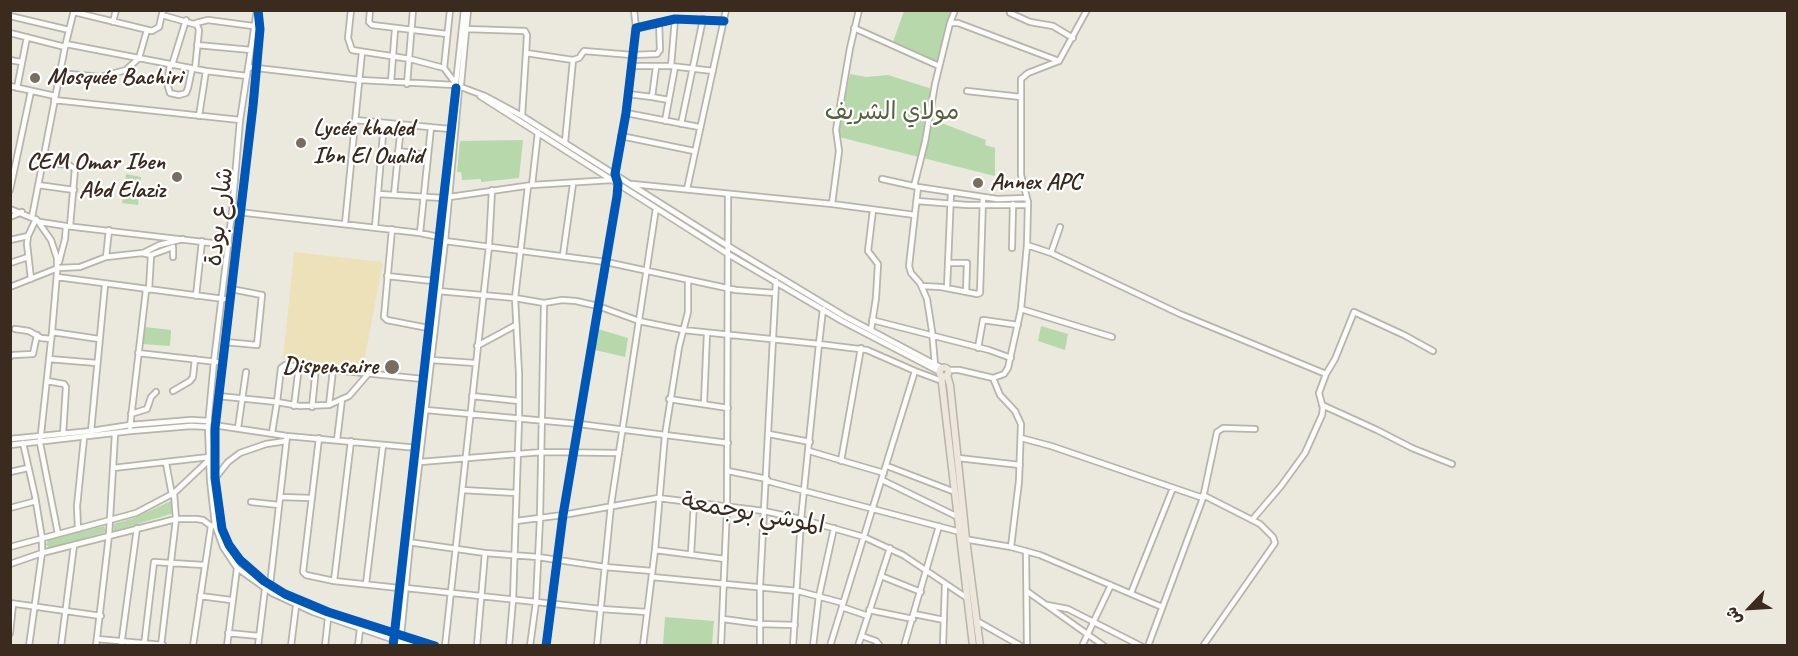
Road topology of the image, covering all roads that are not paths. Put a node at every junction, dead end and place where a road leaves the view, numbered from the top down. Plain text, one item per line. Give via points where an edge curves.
1 (116, 10) edge
2 (258, 10) edge
3 (351, 10) edge
4 (370, 10) edge
5 (413, 10) edge
6 (450, 10) edge
7 (456, 10) edge
8 (634, 10) edge
9 (692, 10) edge
10 (709, 10) edge
11 (726, 10) edge
12 (859, 10) edge
13 (955, 10) edge
14 (1011, 10) edge
15 (1087, 10) edge
16 (74, 11) edge
17 (466, 11) edge
18 (162, 13) edge
19 (10, 15) edge
20 (691, 18) junction
21 (675, 19) junction
22 (705, 19) junction
23 (186, 20) junction
24 (724, 21) junction
25 (114, 22) junction
26 (659, 22) junction
27 (196, 23) junction
28 (950, 23) junction
29 (253, 26) junction
30 (395, 28) junction
31 (636, 28) junction
32 (854, 28) junction
33 (466, 29) junction
34 (69, 30) junction
35 (147, 30) junction
36 (411, 31) junction
37 (10, 33) edge
38 (447, 34) junction
39 (27, 37) junction
40 (1073, 38) junction
41 (66, 45) junction
42 (197, 45) junction
43 (462, 48) junction
44 (251, 50) junction
45 (362, 52) junction
46 (526, 53) junction
47 (632, 55) junction
48 (393, 56) junction
49 (139, 58) junction
50 (410, 59) junction
51 (10, 60) edge
52 (573, 60) junction
53 (1059, 61) junction
54 (21, 63) junction
55 (171, 65) junction
56 (632, 66) junction
57 (673, 66) junction
58 (939, 66) junction
59 (248, 67) junction
60 (256, 67) junction
61 (656, 67) junction
62 (444, 68) junction
63 (193, 69) junction
64 (693, 69) junction
65 (714, 70) junction
66 (206, 72) junction
67 (60, 73) junction
68 (247, 76) junction
69 (360, 80) junction
70 (391, 82) junction
71 (407, 84) junction
72 (10, 86) edge
73 (458, 86) junction
74 (17, 88) junction
75 (31, 91) junction
76 (967, 91) dead end
77 (478, 94) junction
78 (628, 94) junction
79 (652, 97) junction
80 (1021, 97) junction
81 (55, 98) junction
82 (669, 100) junction
83 (626, 113) junction
84 (199, 116) junction
85 (522, 116) junction
86 (240, 120) junction
87 (355, 120) junction
88 (665, 121) junction
89 (384, 123) junction
90 (681, 124) junction
91 (401, 125) junction
92 (699, 127) junction
93 (431, 128) junction
94 (450, 129) junction
95 (538, 132) junction
96 (621, 136) junction
97 (565, 142) junction
98 (398, 151) junction
99 (694, 151) junction
100 (10, 155) edge
101 (428, 155) junction
102 (17, 157) junction
103 (42, 162) junction
104 (615, 174) junction
105 (882, 178) dead end
106 (612, 180) junction
107 (573, 184) junction
108 (618, 184) junction
109 (630, 184) junction
110 (38, 186) junction
111 (530, 186) junction
112 (916, 187) junction
113 (687, 189) junction
114 (10, 190) edge
115 (74, 190) junction
116 (492, 190) junction
117 (951, 192) junction
118 (379, 194) junction
119 (394, 195) junction
120 (728, 195) junction
121 (446, 197) junction
122 (983, 197) junction
123 (423, 198) junction
124 (1027, 198) junction
125 (917, 201) junction
126 (832, 204) junction
127 (951, 204) junction
128 (1013, 204) junction
129 (1028, 205) junction
130 (656, 206) junction
131 (983, 206) junction
132 (10, 209) edge
133 (873, 210) junction
134 (22, 212) junction
135 (232, 212) junction
136 (240, 213) junction
137 (915, 215) junction
138 (10, 217) edge
139 (34, 218) junction
140 (345, 224) junction
141 (68, 226) junction
142 (375, 226) junction
143 (1060, 227) dead end
144 (392, 229) junction
145 (109, 230) junction
146 (420, 233) junction
147 (28, 236) junction
148 (439, 237) junction
149 (186, 239) junction
150 (10, 240) edge
151 (445, 241) junction
152 (202, 242) junction
153 (229, 244) junction
154 (1027, 244) junction
155 (173, 245) junction
156 (489, 246) junction
157 (728, 246) junction
158 (1012, 248) dead end
159 (521, 250) junction
160 (1051, 253) junction
161 (142, 254) junction
162 (728, 254) junction
163 (151, 255) junction
164 (563, 255) junction
165 (28, 257) junction
166 (106, 257) junction
167 (172, 257) dead end
168 (606, 262) junction
169 (10, 263) edge
170 (950, 263) junction
171 (58, 267) junction
172 (647, 270) junction
173 (967, 272) junction
174 (981, 273) junction
175 (387, 276) junction
176 (57, 277) junction
177 (31, 279) junction
178 (688, 280) junction
179 (433, 281) junction
180 (776, 281) junction
181 (105, 285) junction
182 (922, 286) junction
183 (10, 287) edge
184 (728, 288) junction
185 (947, 288) junction
186 (231, 289) junction
187 (147, 290) junction
188 (438, 291) junction
189 (966, 292) junction
190 (776, 293) junction
191 (483, 295) junction
192 (196, 296) junction
193 (515, 298) junction
194 (223, 299) junction
195 (230, 300) junction
196 (544, 303) junction
197 (598, 306) junction
198 (823, 309) junction
199 (1021, 309) junction
200 (843, 318) junction
201 (872, 320) junction
202 (639, 321) junction
203 (516, 325) junction
204 (1018, 325) junction
205 (428, 328) junction
206 (15, 329) dead end
207 (683, 330) junction
208 (871, 330) junction
209 (52, 332) junction
210 (707, 333) junction
211 (37, 335) junction
212 (729, 335) junction
213 (933, 337) junction
214 (1112, 337) dead end
215 (774, 338) junction
216 (51, 339) junction
217 (99, 339) junction
218 (225, 342) junction
219 (819, 344) junction
220 (477, 346) junction
221 (861, 348) junction
222 (978, 348) junction
223 (1433, 351) dead end
224 (138, 353) junction
225 (10, 357) edge
226 (1011, 358) junction
227 (49, 359) junction
228 (195, 359) junction
229 (431, 360) junction
230 (214, 362) junction
231 (97, 363) junction
232 (223, 363) junction
233 (475, 363) junction
234 (299, 366) junction
235 (316, 368) junction
236 (333, 370) junction
237 (915, 371) junction
238 (246, 372) dead end
239 (942, 372) junction
240 (368, 374) junction
241 (1326, 374) junction
242 (993, 378) junction
243 (423, 379) junction
244 (47, 381) junction
245 (173, 391) dead end
246 (156, 392) dead end
247 (218, 396) junction
248 (472, 396) junction
249 (242, 398) junction
250 (342, 399) junction
251 (669, 399) junction
252 (519, 401) junction
253 (277, 402) junction
254 (704, 404) junction
255 (329, 405) junction
256 (1323, 405) junction
257 (294, 406) junction
258 (312, 407) junction
259 (728, 408) junction
260 (426, 410) junction
261 (131, 414) junction
262 (470, 414) junction
263 (519, 419) junction
264 (543, 421) junction
265 (579, 424) junction
266 (213, 425) junction
267 (130, 428) junction
268 (238, 428) junction
269 (621, 429) junction
270 (1255, 429) dead end
271 (92, 431) junction
272 (63, 434) junction
273 (115, 434) junction
274 (272, 434) junction
275 (769, 434) junction
276 (664, 435) junction
277 (41, 436) junction
278 (84, 438) junction
279 (286, 438) junction
280 (319, 438) junction
281 (1021, 438) junction
282 (10, 439) edge
283 (337, 440) junction
284 (351, 441) junction
285 (810, 442) junction
286 (40, 443) junction
287 (728, 443) junction
288 (22, 444) junction
289 (10, 445) edge
290 (383, 445) junction
291 (415, 448) junction
292 (422, 448) junction
293 (574, 451) junction
294 (809, 451) junction
295 (542, 452) junction
296 (518, 453) junction
297 (618, 453) junction
298 (209, 458) junction
299 (466, 458) junction
300 (958, 458) junction
301 (841, 461) junction
302 (420, 462) junction
303 (166, 463) junction
304 (1452, 464) dead end
305 (1020, 465) junction
306 (886, 466) junction
307 (28, 468) junction
308 (113, 468) junction
309 (728, 471) junction
310 (10, 472) edge
311 (884, 473) junction
312 (215, 478) junction
313 (767, 480) junction
314 (882, 480) junction
315 (1173, 488) junction
316 (462, 490) junction
317 (48, 492) junction
318 (804, 492) junction
319 (955, 492) junction
320 (516, 493) junction
321 (173, 494) junction
322 (280, 496) junction
323 (1203, 496) junction
324 (312, 498) junction
325 (658, 498) junction
326 (36, 499) junction
327 (251, 502) dead end
328 (694, 502) junction
329 (279, 505) junction
330 (611, 506) junction
331 (727, 506) junction
332 (10, 508) edge
333 (872, 508) junction
334 (764, 512) junction
335 (563, 515) junction
336 (958, 517) junction
337 (540, 518) junction
338 (176, 519) junction
339 (801, 519) junction
340 (1252, 519) junction
341 (110, 521) junction
342 (516, 521) junction
343 (213, 525) junction
344 (939, 526) junction
345 (136, 528) junction
346 (834, 528) junction
347 (78, 529) junction
348 (58, 534) junction
349 (109, 535) junction
350 (864, 537) junction
351 (962, 537) junction
352 (42, 538) junction
353 (407, 542) junction
354 (74, 545) junction
355 (10, 547) edge
356 (1011, 547) junction
357 (890, 548) junction
358 (455, 549) junction
359 (655, 550) junction
360 (1026, 551) junction
361 (42, 553) junction
362 (485, 553) junction
363 (691, 554) junction
364 (515, 555) junction
365 (538, 557) junction
366 (726, 559) junction
367 (240, 560) junction
368 (557, 561) junction
369 (172, 562) junction
370 (10, 564) edge
371 (204, 565) junction
372 (605, 567) junction
373 (237, 568) junction
374 (927, 571) junction
375 (652, 574) junction
376 (881, 576) junction
377 (334, 581) junction
378 (366, 584) junction
379 (724, 584) junction
380 (945, 584) junction
381 (270, 585) junction
382 (1111, 585) junction
383 (760, 586) junction
384 (399, 588) junction
385 (406, 588) junction
386 (265, 589) junction
387 (798, 591) junction
388 (921, 592) junction
389 (1028, 592) junction
390 (451, 593) junction
391 (1131, 593) junction
392 (200, 596) junction
393 (482, 596) junction
394 (819, 596) junction
395 (970, 598) junction
396 (231, 600) junction
397 (513, 600) junction
398 (536, 602) junction
399 (12, 603) edge
400 (552, 604) junction
401 (843, 605) junction
402 (1047, 605) junction
403 (34, 606) junction
404 (296, 606) junction
405 (1162, 607) junction
406 (601, 609) junction
407 (66, 610) junction
408 (869, 610) junction
409 (648, 612) junction
410 (101, 616) junction
411 (868, 616) junction
412 (913, 617) junction
413 (328, 618) junction
414 (723, 619) junction
415 (944, 620) junction
416 (977, 621) junction
417 (1094, 621) junction
418 (760, 624) junction
419 (795, 625) junction
420 (360, 629) junction
421 (10, 633) edge
422 (228, 633) junction
423 (399, 634) junction
424 (1088, 635) junction
425 (259, 636) junction
426 (862, 636) junction
427 (97, 639) junction
428 (394, 642) edge
429 (121, 643) edge
430 (144, 644) edge
431 (400, 644) edge
432 (29, 645) edge
433 (61, 645) edge
434 (96, 645) edge
435 (162, 645) edge
436 (193, 645) edge
437 (227, 645) edge
438 (258, 645) edge
439 (291, 645) edge
440 (325, 645) edge
441 (358, 645) edge
442 (412, 645) edge
443 (435, 645) edge
444 (445, 645) edge
445 (477, 645) edge
446 (509, 645) edge
447 (530, 645) edge
448 (546, 645) edge
449 (597, 645) edge
450 (643, 645) edge
451 (721, 645) edge
452 (760, 645) edge
453 (793, 645) edge
454 (813, 645) edge
455 (830, 645) edge
456 (858, 645) edge
457 (880, 645) edge
458 (904, 645) edge
459 (943, 645) edge
460 (974, 645) edge
461 (980, 645) edge
462 (1021, 645) edge
463 (1027, 645) edge
464 (1082, 645) edge
465 (1104, 645) edge
466 (1141, 645) edge
467 (1148, 645) edge
468 (1203, 645) edge

1 - 25 street
2 - 29 street, شارع بودة
2 - 60 street, شارع بودة
3 - 45 street via 349,45
4 - 30 street via 372,25
5 - 36 street
6 - 38 street
7 - 17 street
8 - 31 street
9 - 20 street
10 - 22 street
11 - 24 street
12 - 32 street
13 - 28 street
14 - 40 street via 1010,13 1053,26
15 - 40 street
16 - 25 street
16 - 34 street
17 - 33 street
17 - 43 street
18 - 23 street
18 - 35 street via 157,29
19 - 34 street
20 - 21 street
20 - 22 street
21 - 26 street
21 - 57 street
22 - 24 street
22 - 64 street
23 - 27 street
23 - 55 street
24 - 65 street
25 - 35 street
26 - 31 street
26 - 47 street via 658,54
27 - 29 street via 207,20
27 - 42 street
28 - 53 street
28 - 58 street
29 - 44 street, شارع بودة
30 - 36 street
30 - 48 street
31 - 47 street
32 - 58 street
32 - 126 street via 836,130 839,151
33 - 43 street
33 - 46 street via 526,32
34 - 41 street
35 - 49 street
36 - 38 street
36 - 50 street
37 - 39 street
38 - 62 street
39 - 41 street
39 - 54 street
40 - 53 street
41 - 49 street
41 - 67 street
42 - 44 street
42 - 63 street
43 - 73 street
44 - 59 street, شارع بودة
45 - 48 street
45 - 69 street
46 - 52 street
46 - 85 street
47 - 52 street via 584,51
47 - 56 street
48 - 50 street
48 - 70 street
49 - 55 street
49 - 67 street via 126,70 105,76
50 - 62 street
50 - 71 street
51 - 54 street
52 - 97 street
53 - 80 street via 1022,76
54 - 74 street
55 - 63 street
55 - 63 street via 168,91 179,95 187,91
56 - 61 street
56 - 78 street
57 - 61 street
57 - 64 street
57 - 82 street
58 - 112 street
59 - 60 street
59 - 68 street, شارع بودة
60 - 69 street
60 - 136 street, شارع بودة
61 - 79 street
62 - 73 street
63 - 66 street
64 - 65 street
64 - 90 street
65 - 92 street
66 - 68 street
66 - 84 street
67 - 81 street
68 - 86 street, شارع بودة
69 - 70 street
69 - 87 street
70 - 71 street
71 - 73 street
72 - 74 street
73 - 77 street
73 - 94 street
73 - 121 street
74 - 75 street
75 - 81 street
75 - 102 street
76 - 80 street
77 - 85 street
77 - 95 street
78 - 79 street
78 - 83 street
79 - 82 street
80 - 124 street via 1022,175
81 - 84 street
81 - 103 street
82 - 88 street
83 - 88 street
83 - 96 street
84 - 86 street
85 - 97 street
86 - 135 street, شارع بودة
87 - 89 street
87 - 140 street
88 - 90 street
89 - 91 street
89 - 118 street
90 - 92 street
91 - 93 street
91 - 98 street
92 - 99 street
93 - 94 street
93 - 101 street
94 - 121 street
95 - 106 street
95 - 111 street
96 - 99 street
96 - 104 street
97 - 104 street
98 - 101 street
98 - 119 street
99 - 113 street
100 - 102 street
101 - 123 street
102 - 114 street
103 - 110 street
103 - 115 street via 74,167
104 - 108 street
104 - 109 street
105 - 112 street
106 - 107 street
106 - 108 street
107 - 111 street
107 - 164 street
108 - 130 street
108 - 168 street
109 - 113 street
109 - 130 street
110 - 115 street
110 - 139 street
111 - 116 street
111 - 159 street
112 - 117 street
112 - 125 street
113 - 120 street
115 - 141 street
116 - 121 street
116 - 156 street
117 - 122 street
117 - 127 street
118 - 119 street
118 - 142 street
119 - 123 street
120 - 126 street
120 - 157 street
121 - 123 street
121 - 148 street
121 - 151 street
122 - 124 street
122 - 131 street
123 - 146 street
124 - 129 street
125 - 127 street
125 - 137 street
126 - 133 street
127 - 131 street
127 - 170 street
128 - 129 street
128 - 131 street
128 - 158 street
129 - 154 street
130 - 157 street
130 - 162 street
130 - 172 street
131 - 174 street
132 - 134 street
133 - 137 street
133 - 201 street via 868,251 878,264
134 - 138 street
134 - 139 street
135 - 136 street
135 - 153 street, شارع بودة
136 - 140 street
136 - 186 street, شارع بودة
137 - 182 street via 909,266
139 - 141 street
139 - 147 street
139 - 171 street via 51,240
140 - 142 street
141 - 145 street
141 - 171 street
142 - 144 street
143 - 160 street
144 - 146 street
144 - 175 street
145 - 149 street
145 - 166 street
146 - 148 street
147 - 150 street
147 - 165 street
148 - 151 street
148 - 179 street
149 - 152 street
149 - 155 street
151 - 156 street
151 - 188 street
152 - 153 street
152 - 192 street
153 - 194 street, شارع بودة
154 - 160 street
154 - 199 street
155 - 161 street via 152,247
155 - 163 street
155 - 167 street
156 - 159 street
156 - 191 street
157 - 162 street
157 - 200 street
159 - 164 street
159 - 193 street
160 - 241 street via 1180,314
161 - 163 street
161 - 166 street
162 - 180 street
162 - 184 street
163 - 187 street
164 - 168 street
165 - 169 street
165 - 177 street
166 - 171 street via 80,267
168 - 172 street
168 - 197 street
170 - 173 street via 967,263
170 - 185 street
171 - 176 street
171 - 177 street
172 - 178 street
172 - 202 street
173 - 174 street
173 - 189 street
174 - 189 street via 980,293
175 - 179 street
175 - 205 street via 384,319
176 - 181 street
176 - 209 street
177 - 183 street
178 - 184 street
178 - 207 street
179 - 205 street
180 - 190 street
180 - 198 street
181 - 187 street
181 - 217 street
182 - 185 street
182 - 213 street
184 - 190 street
184 - 212 street
185 - 189 street
186 - 195 street, شارع بودة
186 - 218 street via 262,295 260,322 257,346
187 - 192 street
187 - 224 street
188 - 191 street
188 - 229 street
190 - 215 street
191 - 193 street
191 - 220 street
192 - 194 street
193 - 196 street
193 - 203 street
194 - 195 street
194 - 230 street, شارع بودة
195 - 218 street, شارع بودة
196 - 197 street via 571,300
196 - 264 street
197 - 202 street
197 - 265 street
198 - 200 street
198 - 219 street
199 - 204 street
199 - 214 street
200 - 208 street
200 - 239 street
201 - 208 street
201 - 213 street
202 - 207 street
202 - 269 street
203 - 220 street
203 - 252 street
204 - 222 street via 983,320
204 - 226 street
205 - 243 street
206 - 211 street
207 - 210 street
207 - 251 street
208 - 239 street
209 - 216 street
209 - 217 street
210 - 212 street
210 - 254 street
211 - 216 street
211 - 225 street via 33,354
212 - 215 street
212 - 259 street
213 - 222 street
213 - 239 street
215 - 219 street
215 - 275 street
216 - 227 street
217 - 231 street
218 - 232 street, شارع بودة
219 - 221 street
219 - 285 street
220 - 233 street
221 - 237 street
221 - 301 street
222 - 226 street
223 - 241 street via 1354,312
224 - 228 street
224 - 261 street
226 - 242 street via 1004,374
227 - 231 street
227 - 244 street
228 - 230 street
228 - 245 street via 193,377
229 - 233 street
229 - 260 street
230 - 232 street
230 - 266 street, شارع بودة
231 - 271 street
232 - 247 street, شارع بودة
233 - 248 street
234 - 235 street
234 - 253 street via 282,367
234 - 257 street
235 - 236 street
235 - 258 street
236 - 240 street
236 - 255 street
237 - 239 street
237 - 306 street
238 - 249 street
239 - 242 street via 959,370
239 - 300 main road via 950,385
239 - 319 main road
240 - 243 street
240 - 250 street via 354,392
241 - 256 street via 1319,393
242 - 281 street via 1003,400 1017,414
243 - 291 street
244 - 272 street via 66,387
244 - 277 street
246 - 261 street via 147,409
247 - 249 street
247 - 266 street, شارع بودة
248 - 252 street
248 - 262 street
249 - 253 street
249 - 268 street
250 - 255 street
250 - 283 street
251 - 254 street
251 - 276 street
252 - 263 street
253 - 257 street
253 - 274 street
254 - 259 street
255 - 258 street
256 - 304 street
256 - 340 street via 1305,453
257 - 258 street
259 - 287 street
260 - 262 street
260 - 292 street
261 - 267 street
262 - 263 street
262 - 299 street
263 - 264 street
263 - 296 street
264 - 265 street
264 - 295 street
265 - 269 street
265 - 293 street
266 - 267 street via 191,420
266 - 268 street
266 - 298 street
266 - 312 street
267 - 271 street
267 - 273 street
268 - 274 street
269 - 276 street
269 - 297 street
270 - 323 street via 1219,429
271 - 272 street
272 - 277 street
273 - 278 street
273 - 308 street
274 - 279 street
275 - 285 street
275 - 313 street
276 - 287 street
276 - 325 street
277 - 282 street
277 - 286 street
278 - 286 street
278 - 347 street
279 - 280 street
279 - 312 street via 240,453
279 - 322 street
280 - 283 street
280 - 324 street
281 - 305 street
281 - 315 street
283 - 284 street
284 - 290 street
284 - 377 street
285 - 294 street
286 - 288 street
286 - 317 street
287 - 309 street
288 - 289 street
288 - 307 street
290 - 291 street
290 - 378 street
291 - 292 street
291 - 353 street
292 - 302 street
293 - 295 street
293 - 297 street
293 - 335 street
294 - 301 street
294 - 318 street
295 - 296 street
295 - 337 street
296 - 299 street
296 - 320 street
297 - 330 street
298 - 303 street
298 - 321 street
298 - 343 street
299 - 302 street
299 - 316 street
300 - 305 street
300 - 351 main road
301 - 311 street
302 - 353 street
303 - 308 street
303 - 321 street
305 - 356 street
306 - 311 street
306 - 319 street
307 - 310 street
307 - 326 street
308 - 341 street
309 - 313 street
309 - 331 street
311 - 314 street
312 - 367 street via 222,529
313 - 318 street
313 - 334 street
314 - 333 street
314 - 336 street
315 - 323 street
315 - 391 street
316 - 320 street
316 - 358 street
317 - 326 street
317 - 348 street
318 - 333 street
318 - 339 street
319 - 336 main road
320 - 342 street
321 - 338 street
321 - 341 street
322 - 324 street
322 - 329 street
323 - 340 street
323 - 405 street
324 - 377 street via 303,572
325 - 328 street, الموشي بوجمعة
325 - 330 street, الموشي بوجمعة
325 - 359 street
326 - 332 street
326 - 352 street
327 - 329 street
328 - 331 street, الموشي بوجمعة
328 - 363 street
329 - 381 street
330 - 335 street, الموشي بوجمعة
330 - 372 street
331 - 334 street, الموشي بوجمعة
331 - 366 street
333 - 344 street
333 - 350 street
334 - 339 street, الموشي بوجمعة
334 - 383 street
335 - 337 street, الموشي بوجمعة
335 - 368 street
336 - 351 main road
337 - 342 street, الموشي بوجمعة
337 - 365 street
338 - 343 street via 203,520
338 - 345 street
338 - 369 street
339 - 346 street, الموشي بوجمعة
339 - 387 street
340 - 468 street via 1273,537 1274,546
341 - 347 street
341 - 349 street
342 - 364 street
343 - 371 street
343 - 373 street
344 - 351 street
344 - 374 street
345 - 349 street
345 - 429 street
346 - 350 street, الموشي بوجمعة
346 - 394 street
347 - 348 street
348 - 352 street
349 - 354 street
349 - 410 street
350 - 357 street, الموشي بوجمعة
350 - 401 street
351 - 356 street
351 - 395 main road
352 - 355 street
352 - 361 street
353 - 358 street
353 - 384 street
353 - 385 street
354 - 361 street
354 - 407 street
356 - 360 street
357 - 374 street, الموشي بوجمعة
357 - 376 street
358 - 362 street
358 - 390 street
359 - 363 street
359 - 375 street
360 - 382 street
360 - 389 street
361 - 370 street
361 - 403 street
362 - 364 street
362 - 393 street
363 - 366 street
364 - 365 street
364 - 397 street
365 - 368 street
365 - 398 street
366 - 379 street
367 - 373 street
367 - 381 street
368 - 372 street
368 - 400 street
369 - 371 street
369 - 430 street via 153,562
369 - 435 street
371 - 392 street
372 - 375 street
372 - 406 street
373 - 386 street
373 - 396 street
374 - 380 street, الموشي بوجمعة
374 - 388 street
375 - 379 street
375 - 409 street
376 - 388 street
376 - 408 street
377 - 378 street
378 - 384 street
379 - 383 street
379 - 414 street
380 - 395 street, الموشي بوجمعة
380 - 415 street
381 - 423 street via 328,612
382 - 391 street
382 - 417 street
383 - 387 street
383 - 418 street
384 - 423 street
385 - 390 street
385 - 423 street
386 - 404 street
386 - 425 street
387 - 394 street
387 - 419 street
388 - 412 street
389 - 402 street
389 - 463 street
390 - 393 street
390 - 444 street
391 - 405 street
392 - 396 street
392 - 436 street
393 - 397 street
393 - 445 street
394 - 401 street
394 - 454 street
395 - 416 main road
395 - 460 main road
396 - 422 street
397 - 398 street
397 - 446 street
398 - 400 street
398 - 447 street
399 - 403 street
399 - 421 street
400 - 406 street
400 - 448 street
401 - 411 street
401 - 455 street
402 - 417 street
402 - 424 street
403 - 407 street
403 - 432 street
404 - 413 street
404 - 439 street
405 - 467 street
406 - 409 street
406 - 449 street
407 - 410 street
407 - 433 street
408 - 411 street
408 - 412 street
409 - 450 street
410 - 427 street
411 - 426 street
412 - 415 street
412 - 458 street
413 - 420 street
413 - 440 street
414 - 418 street
414 - 451 street
415 - 459 street
416 - 461 main road
416 - 462 street
417 - 424 street
417 - 466 street
418 - 419 street
418 - 452 street
419 - 453 street
420 - 428 street
420 - 441 street
422 - 425 street
422 - 437 street
423 - 428 street
423 - 431 street
423 - 443 street
424 - 464 street
424 - 465 street
425 - 438 street
426 - 456 street
426 - 457 street
427 - 429 street
427 - 434 street
428 - 431 street
429 - 430 street
430 - 435 street
431 - 442 street

